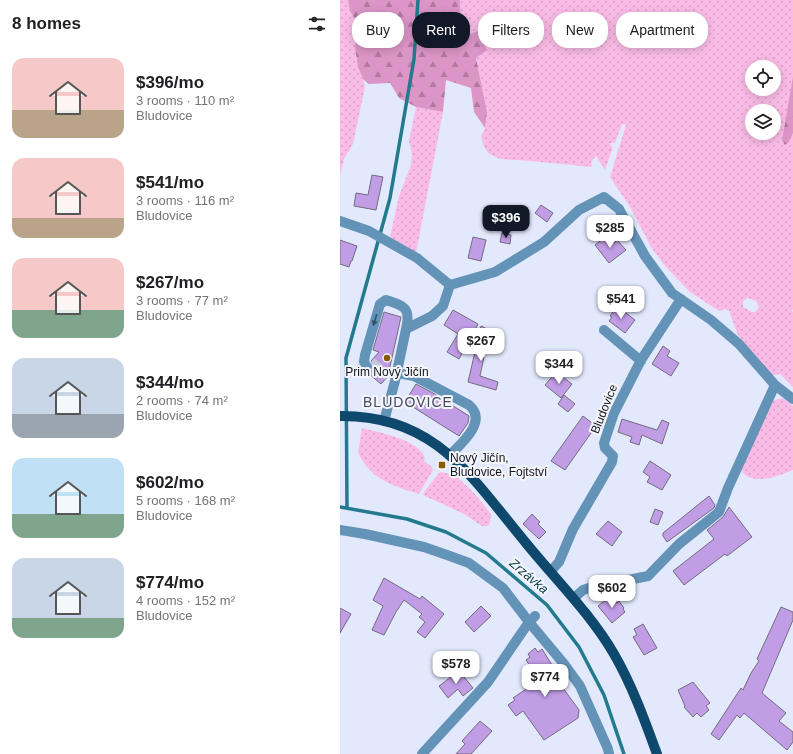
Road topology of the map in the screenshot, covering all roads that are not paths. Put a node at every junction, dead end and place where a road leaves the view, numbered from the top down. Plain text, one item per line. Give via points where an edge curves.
1 (340, 221) edge
2 (450, 285) junction
3 (681, 299) junction
4 (406, 329) junction
5 (604, 330) dead end
6 (368, 361) dead end
7 (640, 361) junction
8 (392, 380) junction
9 (775, 386) junction
10 (793, 399) edge
11 (340, 416) edge
12 (384, 421) junction
13 (450, 455) junction
14 (340, 530) edge
15 (551, 571) junction
16 (574, 598) junction
17 (532, 619) junction
18 (422, 754) edge
19 (608, 754) edge
20 (657, 754) edge

1 - 2 street via 369,231 417,258
2 - 3 street via 495,272 544,242 579,210 604,197 619,209 645,256 672,293
2 - 4 street via 443,306 432,316
3 - 7 street, Bludovice
3 - 9 street via 712,320 739,344
4 -> 6 street via 408,312 402,305 386,300 380,304
4 - 8 street
5 - 7 street
7 - 15 street, Bludovice via 604,441 605,448 613,456 612,462 573,529 559,562
8 - 12 street
8 - 13 street via 414,376 469,405 475,411 476,424
9 - 10 street
9 - 16 street via 719,512 679,544 648,576 583,590
11 - 12 main road
12 - 13 main road via 420,434
13 - 15 main road via 482,488
14 - 17 street via 424,547 469,563 503,588
15 - 16 main road
16 - 20 main road via 615,655
17 - 18 street via 488,682
17 - 19 street via 580,686 608,748

